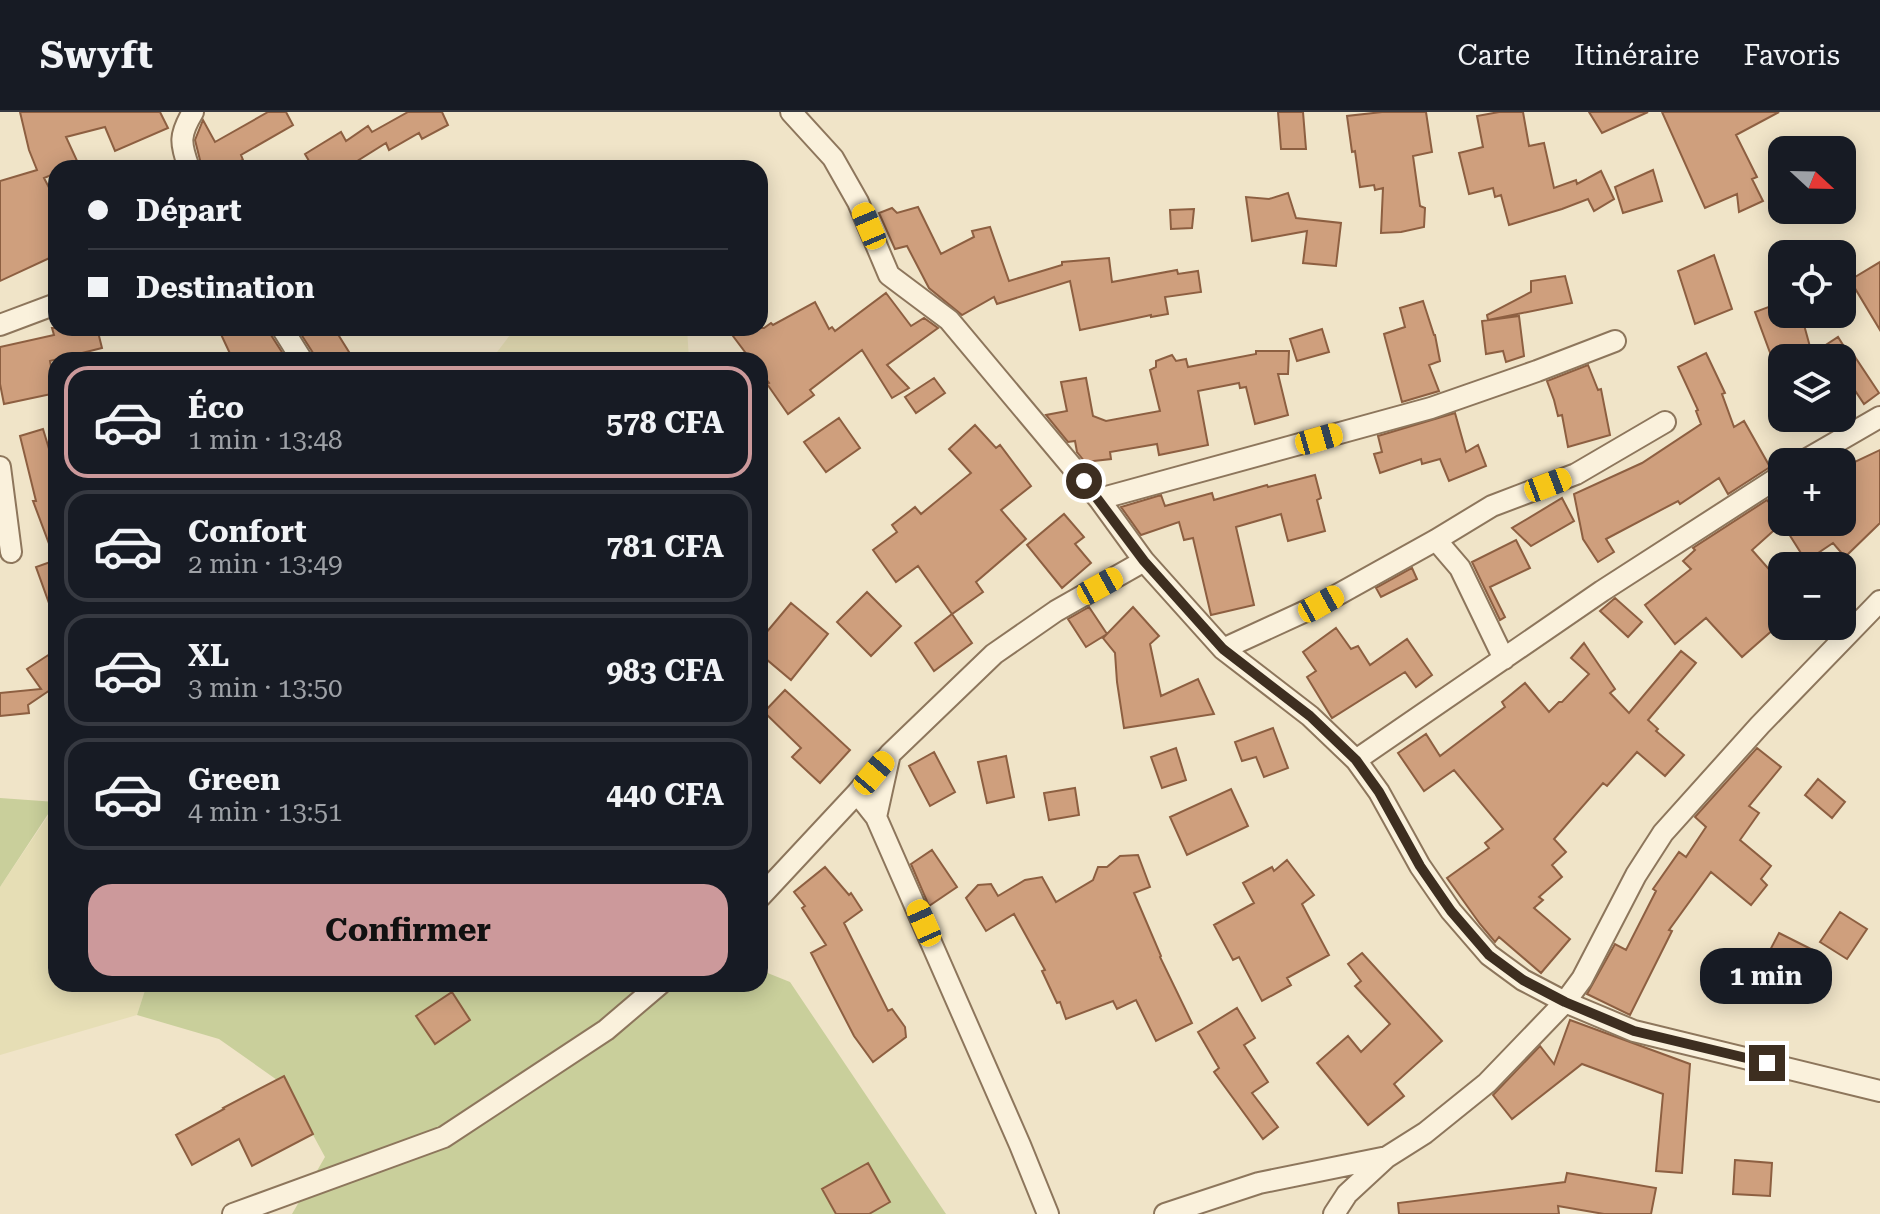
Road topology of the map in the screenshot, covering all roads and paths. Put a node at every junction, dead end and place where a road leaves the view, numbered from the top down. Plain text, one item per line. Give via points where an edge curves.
1 (193, 112) edge
2 (791, 112) edge
3 (186, 160) edge
4 (48, 307) edge
5 (0, 325) edge
6 (1615, 341) dead end
7 (1880, 417) edge
8 (1665, 422) dead end
9 (1826, 448) edge
10 (0, 467) edge
11 (1768, 484) edge
12 (1099, 499) junction
13 (1436, 540) junction
14 (11, 552) dead end
15 (1144, 561) junction
16 (1880, 601) edge
17 (1223, 649) junction
18 (1504, 659) junction
19 (890, 754) junction
20 (1356, 760) junction
21 (857, 793) junction
22 (876, 817) junction
23 (768, 888) edge
24 (651, 992) edge
25 (1565, 1002) junction
26 (1880, 1091) edge
27 (1387, 1157) junction
28 (233, 1214) edge
29 (1048, 1214) edge
30 (1165, 1214) edge
31 (1334, 1214) edge

1 - 3 street via 181,146
2 - 12 street via 833,158 889,275 949,320
4 - 5 street
6 - 12 street via 1431,408
7 - 9 street
8 - 13 street via 1576,474 1492,506
10 - 14 street
11 - 18 street
12 - 15 street
13 - 17 street via 1321,604
13 - 18 street via 1460,568
15 - 17 street
15 - 19 street via 994,654
16 - 25 street via 1663,833
17 - 20 street via 1310,716
18 - 20 street
19 - 21 street
19 - 22 street
20 - 25 street via 1420,866 1489,955
21 - 22 street
21 - 23 street
22 - 29 street
24 - 28 street via 606,1030 444,1137
25 - 26 street via 1634,1031
25 - 27 street via 1487,1083
27 - 30 street via 1259,1183
27 - 31 street via 1347,1194

